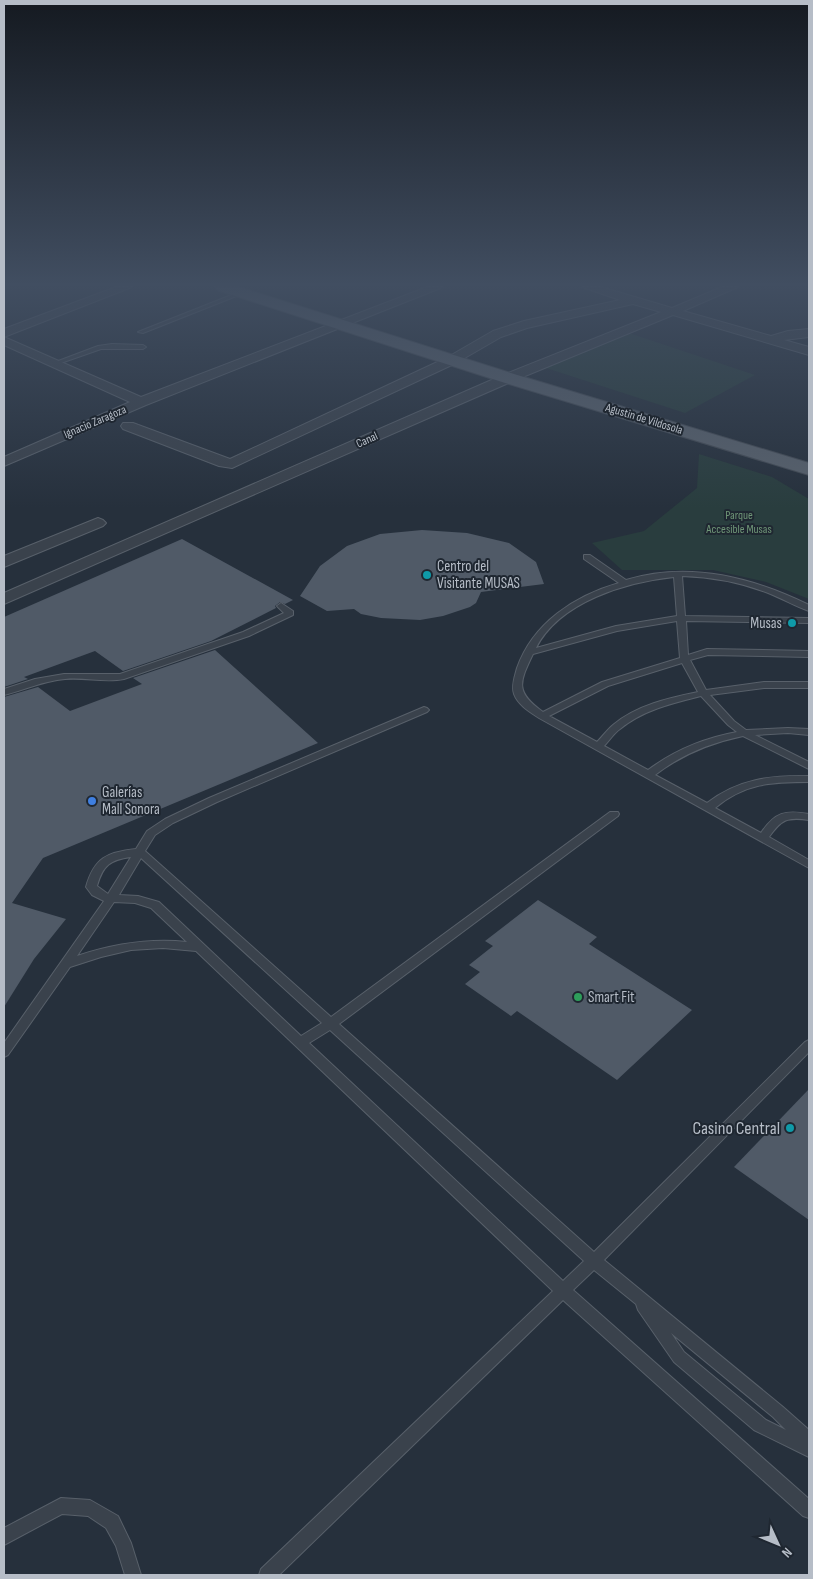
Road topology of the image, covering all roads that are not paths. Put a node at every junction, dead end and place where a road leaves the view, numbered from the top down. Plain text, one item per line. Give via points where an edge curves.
1 (49, 361) edge
2 (65, 361) edge
3 (249, 361) edge
4 (447, 361) edge
5 (471, 361) edge
6 (485, 361) edge
7 (551, 361) edge
8 (56, 364) junction
9 (528, 370) junction
10 (508, 378) junction
11 (141, 402) junction
12 (128, 426) dead end
13 (809, 456) edge
14 (4, 462) edge
15 (809, 469) edge
16 (98, 523) dead end
17 (587, 556) dead end
18 (4, 562) edge
19 (678, 574) junction
20 (626, 584) junction
21 (4, 599) edge
22 (281, 606) dead end
23 (809, 608) edge
24 (680, 618) junction
25 (809, 620) edge
26 (248, 622) dead end
27 (257, 628) junction
28 (529, 652) junction
29 (809, 654) edge
30 (684, 658) junction
31 (809, 685) edge
32 (4, 692) edge
33 (704, 694) junction
34 (424, 710) dead end
35 (542, 716) junction
36 (809, 732) edge
37 (744, 733) junction
38 (598, 747) junction
39 (809, 766) edge
40 (648, 775) junction
41 (809, 779) edge
42 (708, 808) junction
43 (614, 814) dead end
44 (809, 817) edge
45 (763, 838) junction
46 (140, 852) junction
47 (809, 864) edge
48 (110, 900) junction
49 (200, 947) junction
50 (65, 964) junction
51 (330, 1024) junction
52 (300, 1042) junction
53 (809, 1045) edge
54 (4, 1052) edge
55 (593, 1260) junction
56 (563, 1291) junction
57 (636, 1294) junction
58 (809, 1440) edge
59 (809, 1449) edge
60 (809, 1510) edge
61 (4, 1537) edge
62 (133, 1575) edge
63 (267, 1575) edge

1 - 8 street
2 - 8 lane
3 - 11 street, Ignacio Zaragoza
4 - 12 street via 232,464
5 - 10 main road, Agustin de Vildosola
6 - 9 main road, Agustin de Vildosola
7 - 9 street, Canal
8 - 11 street
9 - 10 street, Canal
9 - 13 main road, Agustin de Vildosola
10 - 15 main road, Agustin de Vildosola
10 - 21 street, Canal
11 - 14 street, Ignacio Zaragoza
16 - 18 street
17 - 20 lane
19 - 20 lane
19 - 23 lane via 755,585
19 - 24 lane
20 - 28 lane via 609,588 565,611 535,639
22 - 27 lane via 290,613
24 - 25 lane
24 - 28 lane via 616,629
24 - 30 lane
26 - 27 lane
27 - 32 lane via 121,677 43,678
28 - 35 lane via 518,678 517,694
29 - 30 lane via 706,652
30 - 33 lane
30 - 35 lane via 605,684
31 - 33 lane via 762,685
33 - 37 lane
33 - 38 lane via 638,714 617,726
34 - 46 lane via 169,821 151,833
35 - 38 lane
36 - 37 lane via 784,729
37 - 39 lane
37 - 40 lane via 686,750 664,761
38 - 40 lane
40 - 42 lane
41 - 42 lane via 763,781 736,788
42 - 45 lane
43 - 51 lane
44 - 45 lane via 789,815 776,819
45 - 47 lane
46 - 48 lane
46 - 48 lane via 115,855 98,867 90,887
46 - 51 lane
48 - 49 lane via 136,899 155,905
48 - 50 lane
49 - 50 lane via 137,944
49 - 52 lane
50 - 54 lane
51 - 52 lane
51 - 55 lane
52 - 56 lane
53 - 55 lane
55 - 56 lane
55 - 57 lane
56 - 60 lane
56 - 63 lane
57 - 58 lane
57 - 59 lane via 678,1356 760,1425
61 - 62 lane via 61,1506 90,1508 112,1522

